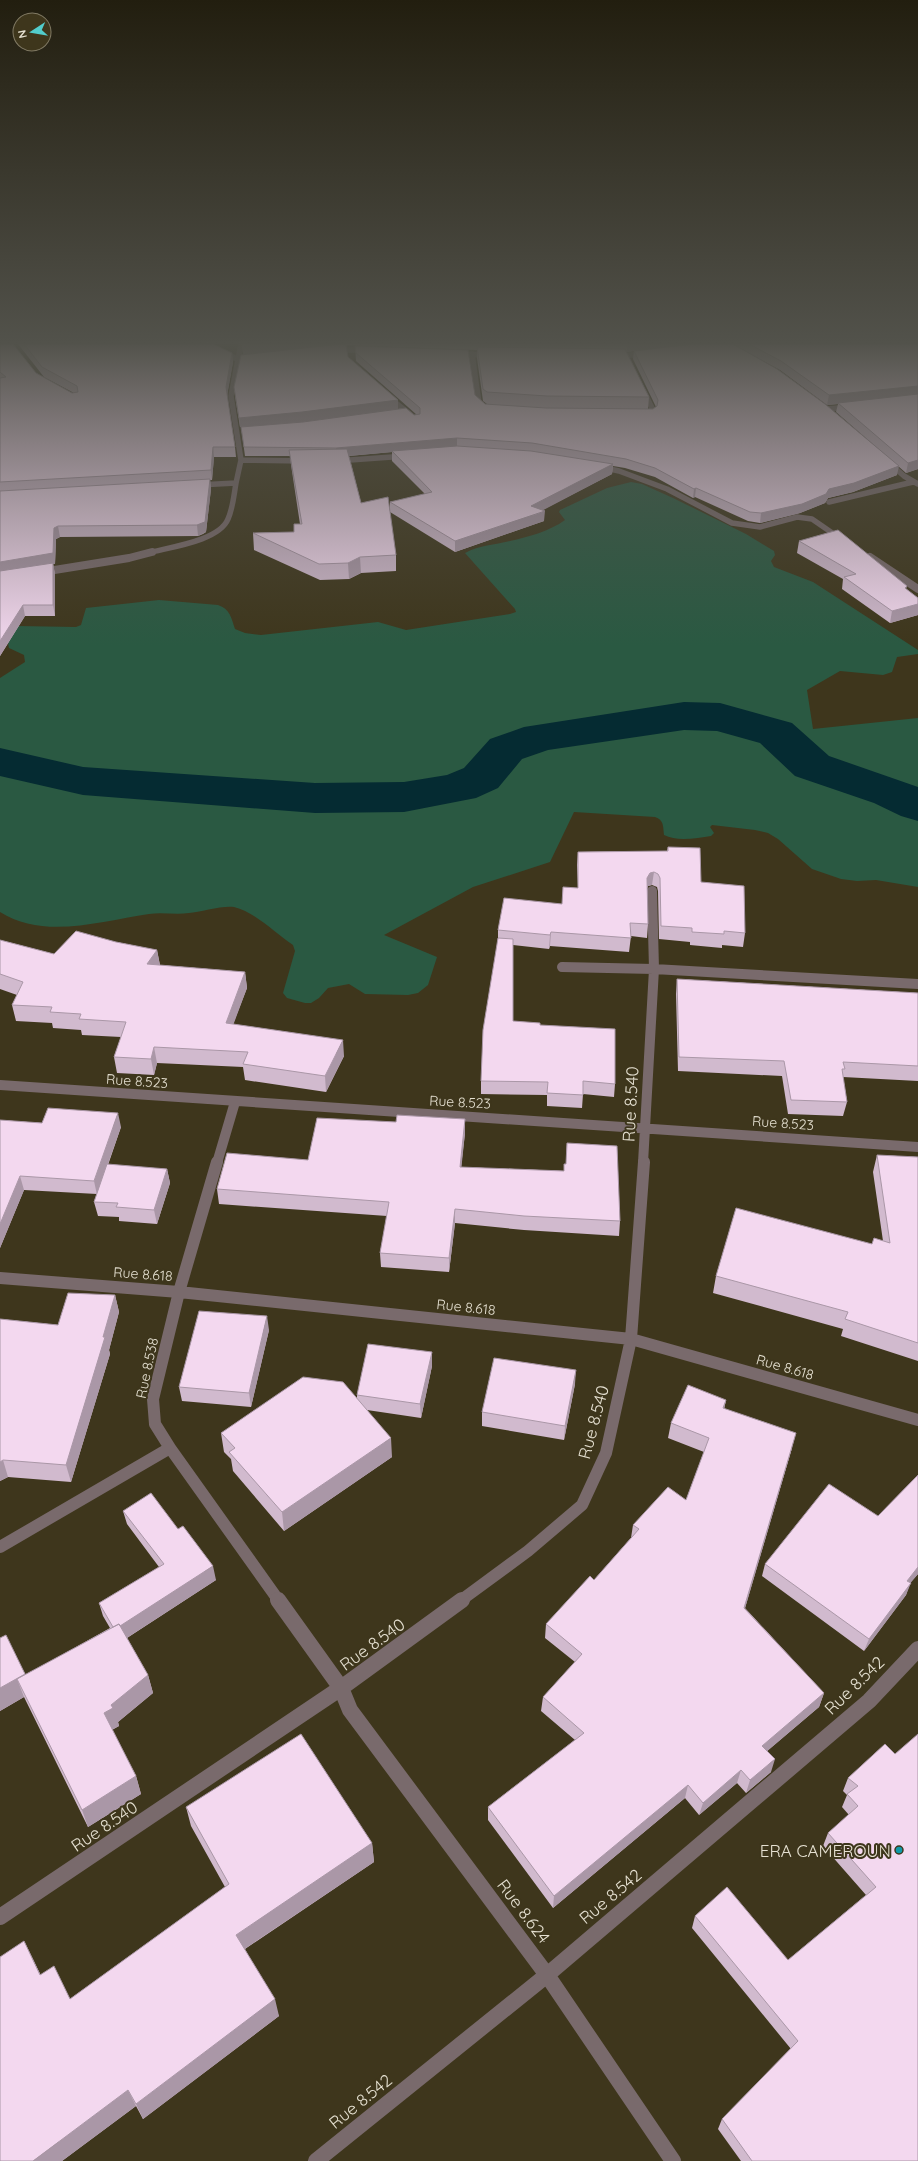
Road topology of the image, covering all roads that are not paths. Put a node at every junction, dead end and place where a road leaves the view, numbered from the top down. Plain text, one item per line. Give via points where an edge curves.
1 (239, 445) edge
2 (410, 456) edge
3 (880, 456) edge
4 (241, 460) junction
5 (314, 461) edge
6 (329, 461) edge
7 (596, 466) edge
8 (236, 483) junction
9 (915, 483) edge
10 (188, 486) edge
11 (829, 502) edge
12 (845, 541) edge
13 (865, 554) edge
14 (33, 574) edge
15 (918, 589) edge
16 (652, 891) dead end
17 (562, 967) dead end
18 (654, 969) junction
19 (918, 984) edge
20 (0, 1085) edge
21 (235, 1102) junction
22 (646, 1127) junction
23 (918, 1147) edge
24 (0, 1278) edge
25 (179, 1292) junction
26 (631, 1339) junction
27 (918, 1420) edge
28 (170, 1448) junction
29 (0, 1547) edge
30 (918, 1649) edge
31 (341, 1688) junction
32 (0, 1917) edge
33 (547, 1975) junction
34 (316, 2161) edge
35 (673, 2161) edge

1 - 4 street
2 - 6 street
3 - 9 street
4 - 5 street
4 - 8 street
7 - 12 street via 619,471 667,489 732,523 760,527 797,518 812,519
8 - 10 street
8 - 14 street via 228,520 218,532 206,538 129,558
9 - 11 street
13 - 15 street
16 - 18 street, Rue 8.540
17 - 18 street
18 - 19 street
18 - 22 street, Rue 8.540
20 - 21 street, Rue 8.523
21 - 22 street, Rue 8.523
21 - 25 street, Rue 8.538
22 - 23 street, Rue 8.523
22 - 26 street, Rue 8.540
24 - 25 street, Rue 8.618
25 - 26 street, Rue 8.618
25 - 28 street, Rue 8.538 via 153,1399 156,1424
26 - 27 street, Rue 8.618
26 - 31 street, Rue 8.540 via 606,1453 582,1505 528,1551
28 - 29 street
28 - 31 street, Rue 8.538
30 - 33 street, Rue 8.542 via 869,1701
31 - 32 street, Rue 8.540
31 - 33 street, Rue 8.624 via 350,1710
33 - 34 street, Rue 8.542
33 - 35 street, Rue 8.624

